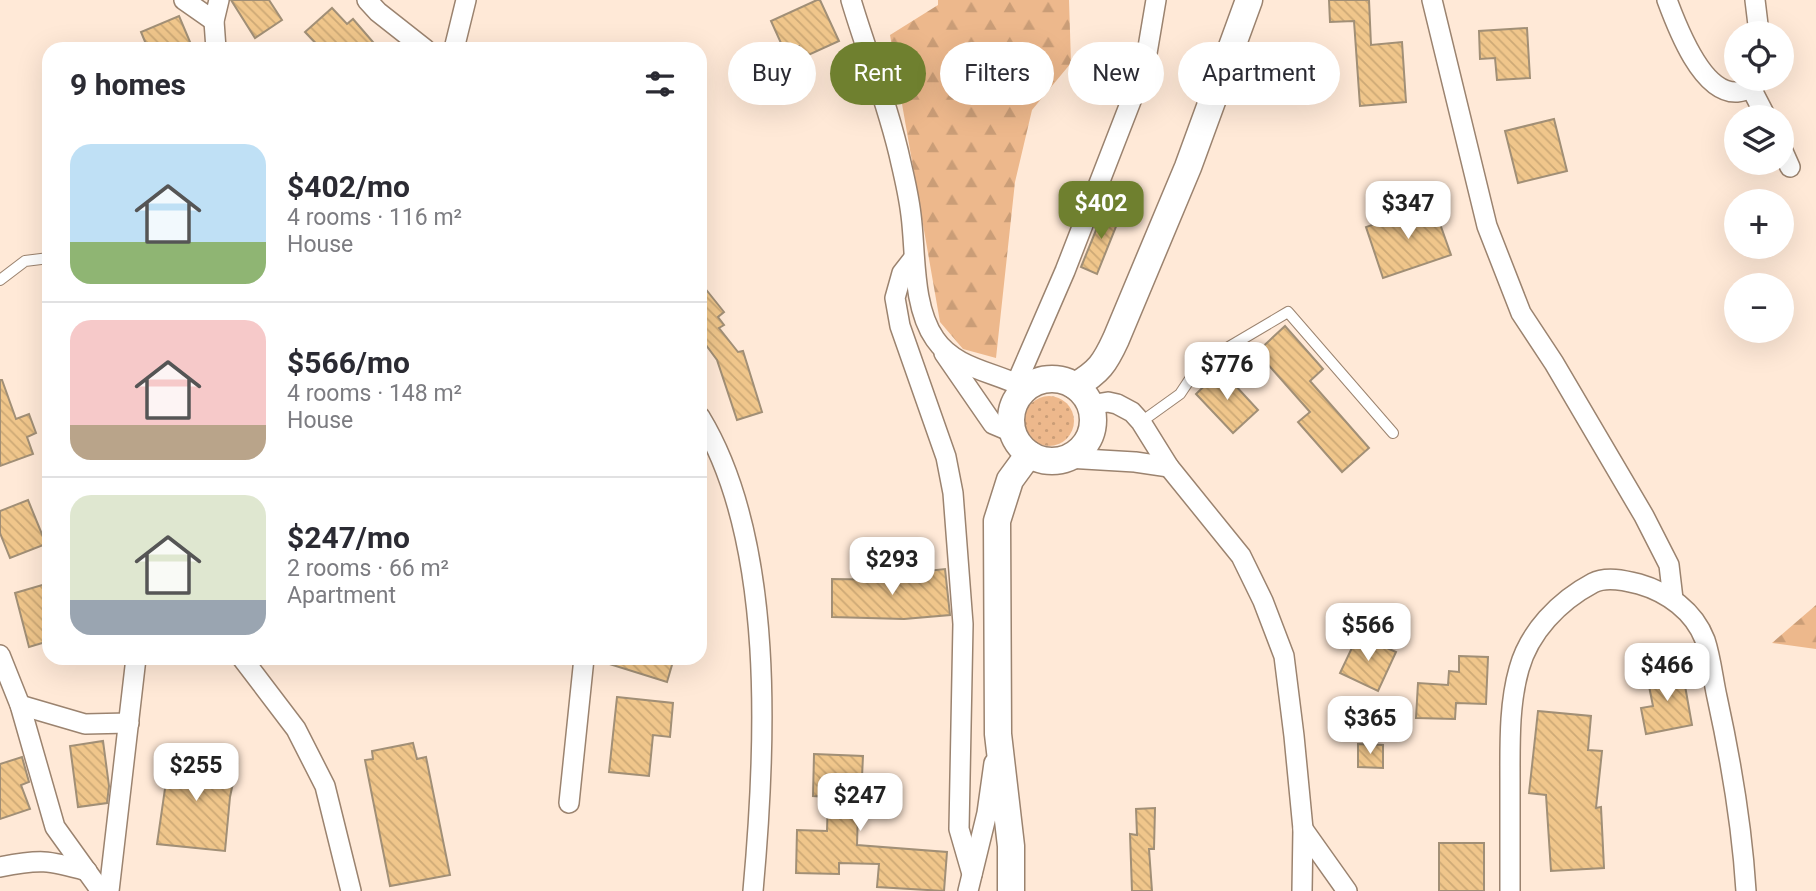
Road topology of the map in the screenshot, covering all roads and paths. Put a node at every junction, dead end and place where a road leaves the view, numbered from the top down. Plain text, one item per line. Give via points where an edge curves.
1 (184, 0) edge
2 (219, 0) edge
3 (367, 0) edge
4 (466, 0) edge
5 (851, 0) edge
6 (1156, 0) edge
7 (1249, 0) edge
8 (1432, 0) edge
9 (1667, 0) edge
10 (1755, 0) edge
11 (214, 21) junction
12 (1758, 21) edge
13 (216, 42) edge
14 (416, 42) edge
15 (456, 42) edge
16 (1724, 90) edge
17 (42, 259) edge
18 (913, 259) junction
19 (0, 280) edge
20 (935, 340) junction
21 (1022, 386) junction
22 (1082, 396) junction
23 (1141, 422) junction
24 (707, 429) edge
25 (1012, 432) junction
26 (1392, 433) dead end
27 (1029, 454) junction
28 (1067, 458) junction
29 (1169, 467) junction
30 (1673, 598) junction
31 (0, 655) edge
32 (135, 665) edge
33 (247, 665) edge
34 (583, 665) edge
35 (20, 705) junction
36 (129, 723) junction
37 (998, 734) junction
38 (569, 803) dead end
39 (1303, 829) junction
40 (0, 867) edge
41 (87, 871) junction
42 (970, 883) edge
43 (101, 891) edge
44 (109, 891) edge
45 (351, 891) edge
46 (752, 891) edge
47 (1011, 891) edge
48 (1302, 891) edge
49 (1347, 891) edge
50 (1510, 891) edge
51 (1746, 891) edge

1 - 11 street
2 - 11 street
3 - 14 street
4 - 15 street
5 - 18 street via 901,162
6 - 21 street via 1145,65
7 - 22 street via 1188,167 1116,339
8 - 30 street via 1488,226 1521,313 1644,516 1670,565
9 - 16 street via 1692,58
10 - 12 street
11 - 13 street
17 - 19 lane via 25,261
18 - 20 street via 925,320
18 - 42 street via 902,273 895,298 900,326 946,457 953,493 963,624 959,829
20 - 21 street via 954,357
20 - 25 street via 993,424
21 - 22 street via 1045,379 1064,380
21 - 25 street via 1013,404
22 - 23 street via 1117,404
22 - 28 street via 1092,418 1091,430 1086,442
23 - 26 lane via 1180,394 1200,364 1287,312
23 - 29 street
24 - 46 street via 739,505 753,584 762,683
25 - 27 street
27 - 28 street via 1042,460
27 - 37 street via 1010,481 997,521
28 - 29 street
29 - 39 street via 1241,556 1263,601 1285,670
30 - 50 street via 1628,581 1601,579 1579,590 1547,617 1533,640 1519,667 1513,695
30 - 51 street via 1704,640 1721,718
31 - 35 street
32 - 36 street
33 - 45 street via 296,729 325,786
34 - 38 street
35 - 36 street via 85,724
35 - 41 street via 55,827
36 - 44 street
37 - 42 street via 987,813
37 - 47 street via 1011,846
39 - 48 street
39 - 49 street
40 - 41 street via 36,860
41 - 43 street

